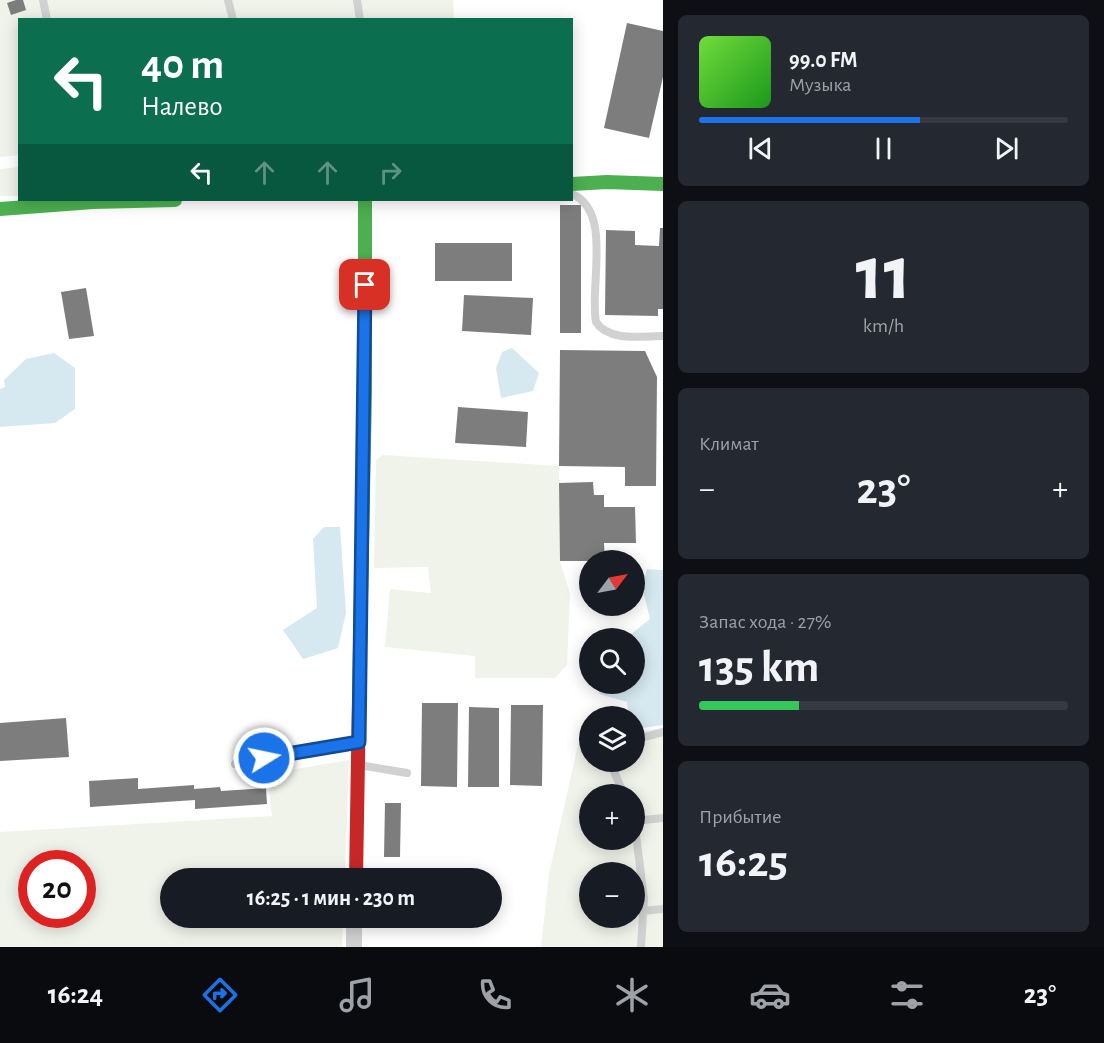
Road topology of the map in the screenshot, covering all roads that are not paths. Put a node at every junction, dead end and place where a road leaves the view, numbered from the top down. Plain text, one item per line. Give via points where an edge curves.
1 (43, 0) edge
2 (228, 0) edge
3 (357, 0) edge
4 (47, 18) edge
5 (232, 18) edge
6 (360, 18) edge
7 (573, 183) edge
8 (663, 184) edge
9 (573, 195) edge
10 (92, 201) edge
11 (365, 201) edge
12 (0, 209) edge
13 (663, 336) edge
14 (663, 732) edge
15 (645, 737) edge
16 (359, 742) junction
17 (235, 764) dead end
18 (359, 765) junction
19 (407, 773) dead end
20 (663, 818) edge
21 (645, 819) edge
22 (356, 868) edge
23 (663, 909) edge
24 (645, 911) edge
25 (354, 928) edge
26 (642, 928) edge
27 (354, 947) edge
28 (641, 947) edge

1 - 4 lane
2 - 5 lane
3 - 6 lane
7 - 8 street
9 - 13 lane via 583,200 594,218 596,322 610,335
10 - 12 street
11 - 16 street
14 - 15 lane
16 - 17 lane
16 - 18 street
18 - 19 lane
18 - 22 street
20 - 21 lane
23 - 24 lane
25 - 27 street
26 - 28 lane

